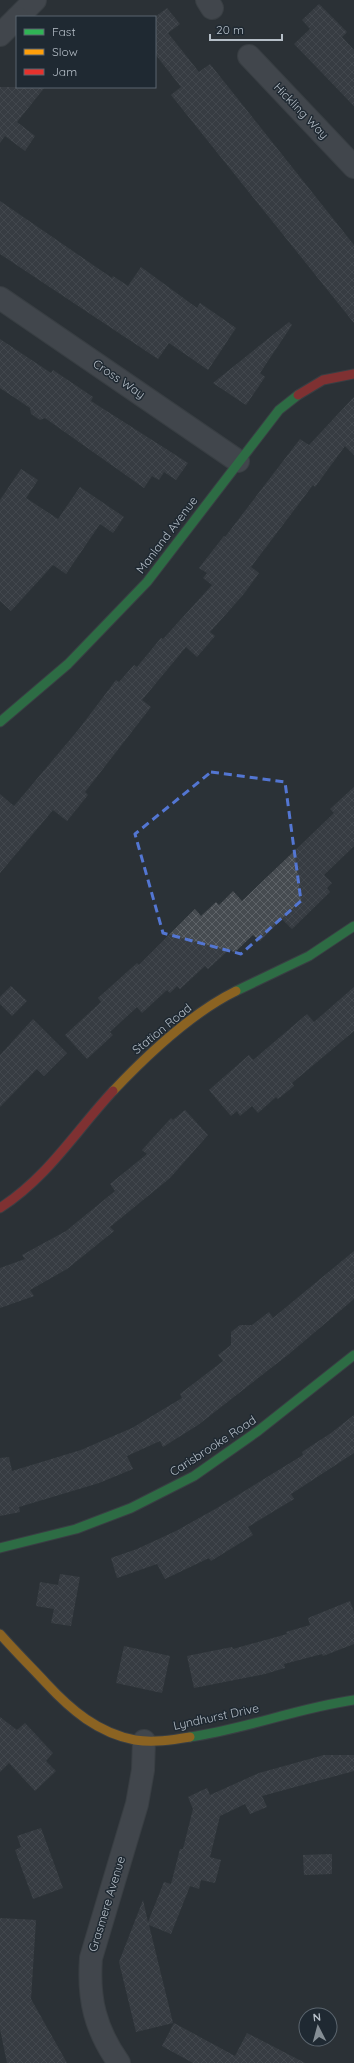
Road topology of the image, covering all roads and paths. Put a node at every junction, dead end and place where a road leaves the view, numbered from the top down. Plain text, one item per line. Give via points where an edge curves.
1 (34, 0) edge
2 (18, 16) edge
3 (16, 18) edge
4 (0, 35) edge
5 (248, 56) dead end
6 (354, 167) edge
7 (0, 298) edge
8 (354, 374) edge
9 (238, 461) junction
10 (0, 722) edge
11 (354, 926) edge
12 (0, 1208) edge
13 (354, 1355) edge
14 (0, 1548) edge
15 (0, 1634) edge
16 (354, 1700) edge
17 (144, 1741) junction
18 (119, 2063) edge

1 - 2 street
3 - 4 street
5 - 6 street, Hickling Way
7 - 9 street, Cross Way
8 - 9 street, Manland Avenue via 330,378 296,394 279,410
9 - 10 street, Manland Avenue via 148,582 68,664
11 - 12 street, Station Road via 309,956 220,999 149,1053 96,1110 47,1170
13 - 14 street, Carisbrooke Road via 258,1431 194,1476 131,1508 76,1529
15 - 17 street, Lyndhurst Drive via 66,1705 116,1734
16 - 17 street, Lyndhurst Drive via 320,1705 211,1732 175,1739
17 - 18 street, Grasmere Avenue via 143,1770 137,1804 91,1958 89,1983 93,2012 104,2041

